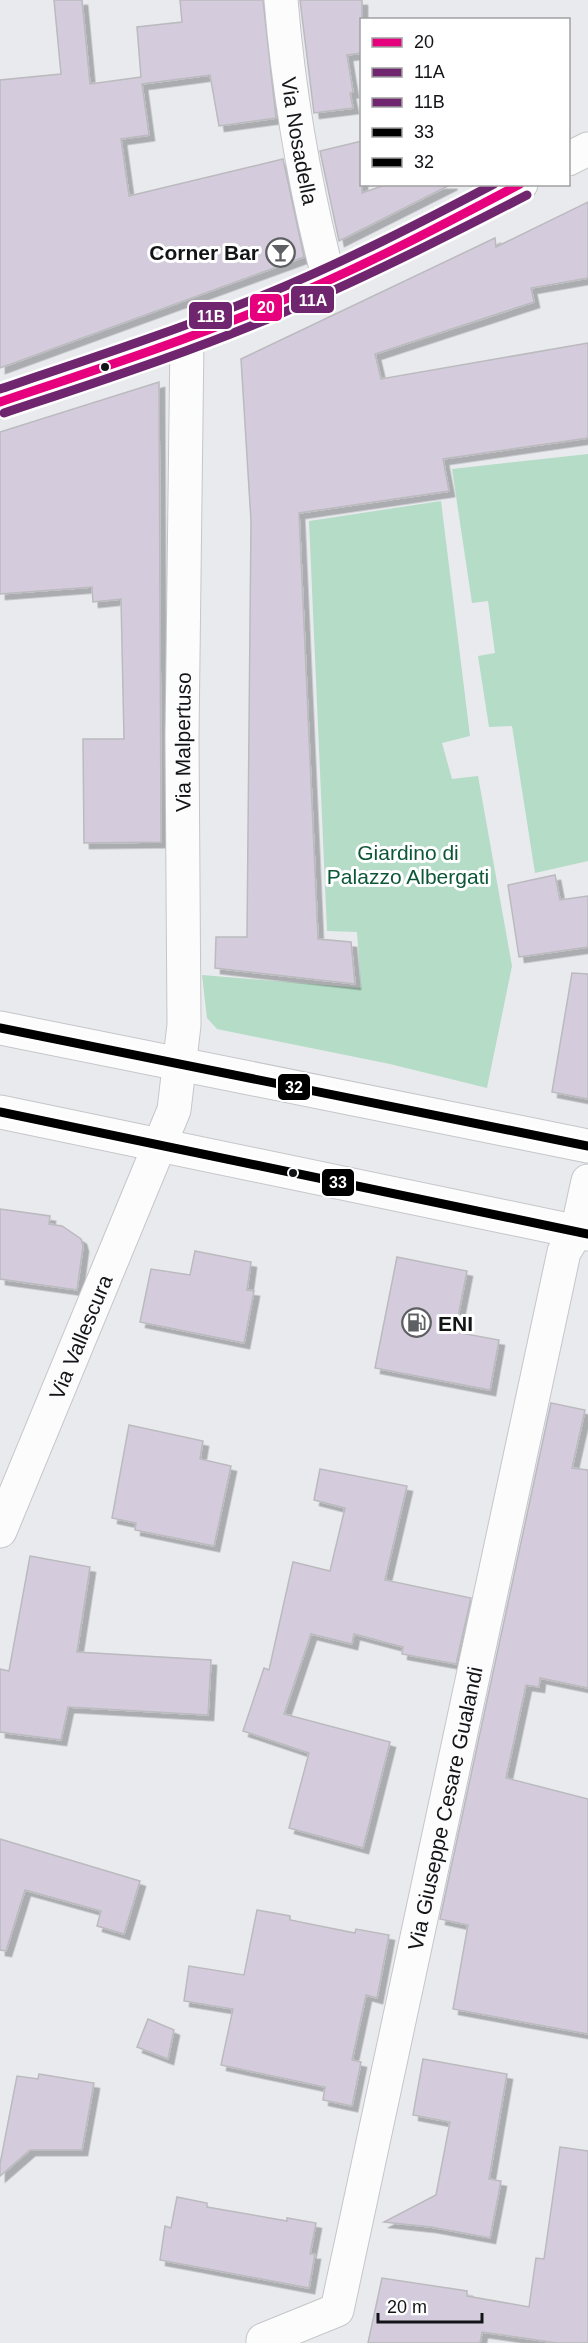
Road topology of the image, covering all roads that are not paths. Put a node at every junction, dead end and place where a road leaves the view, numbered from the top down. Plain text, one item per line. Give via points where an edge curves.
1 (281, 0) edge
2 (588, 148) edge
3 (570, 158) edge
4 (517, 186) edge
5 (329, 280) junction
6 (187, 338) junction
7 (0, 402) edge
8 (0, 1028) edge
9 (180, 1063) junction
10 (0, 1112) edge
11 (160, 1144) junction
12 (588, 1146) edge
13 (588, 1181) edge
14 (583, 1232) edge
15 (0, 1531) edge
16 (263, 2343) edge

1 - 5 street, Via Nosadella via 300,150
2 - 3 street
4 - 5 street
5 - 6 street
6 - 7 street
6 - 9 street, Via Malpertuso via 182,736 184,1025
8 - 9 street
9 - 11 street, Via Malpertuso via 174,1110
9 - 12 street
10 - 11 street
11 - 14 street
11 - 15 street, Via Vallescura
13 - 14 street
14 - 16 street, Via Giuseppe Cesare Gualandi via 564,1252 337,2310

